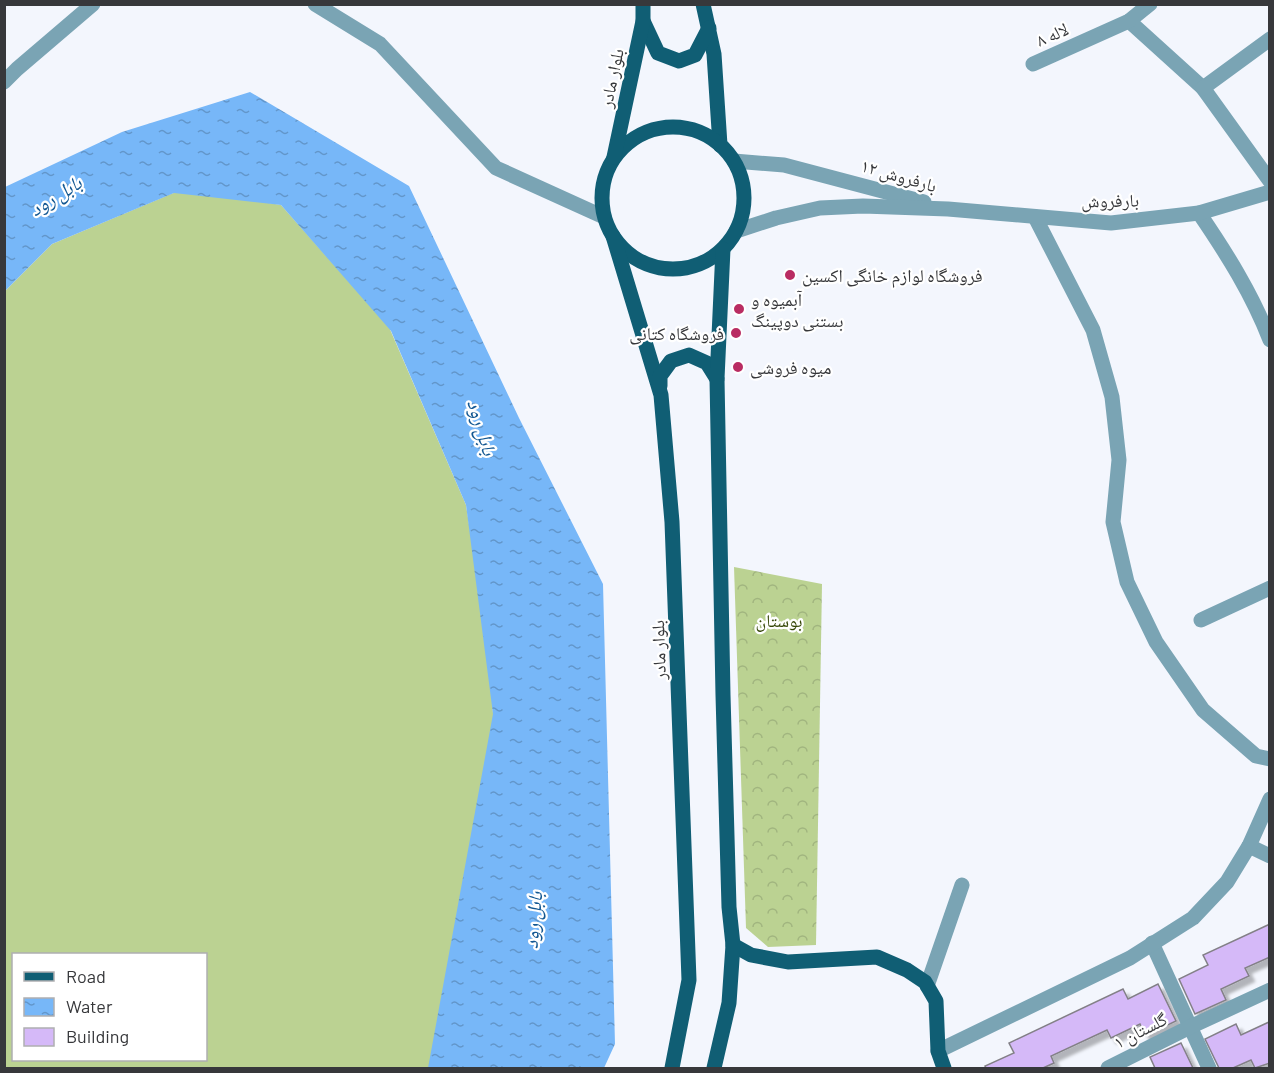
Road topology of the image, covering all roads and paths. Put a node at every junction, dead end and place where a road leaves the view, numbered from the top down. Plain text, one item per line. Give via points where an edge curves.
1 (93, 4) edge
2 (315, 4) edge
3 (643, 4) edge
4 (703, 4) edge
5 (1150, 4) edge
6 (643, 21) junction
7 (1129, 21) junction
8 (709, 28) junction
9 (1269, 39) edge
10 (1032, 64) dead end
11 (4, 82) edge
12 (1203, 88) junction
13 (720, 145) junction
14 (614, 159) junction
15 (734, 161) junction
16 (1269, 181) edge
17 (1269, 192) edge
18 (948, 209) junction
19 (1199, 213) junction
20 (604, 217) junction
21 (1035, 217) junction
22 (736, 231) junction
23 (612, 236) junction
24 (723, 249) junction
25 (1269, 340) edge
26 (717, 379) junction
27 (661, 395) junction
28 (1269, 588) edge
29 (1201, 620) dead end
30 (1269, 759) edge
31 (1269, 799) edge
32 (1250, 846) junction
33 (1269, 856) edge
34 (962, 885) dead end
35 (1152, 943) junction
36 (733, 945) junction
37 (927, 986) junction
38 (1269, 990) edge
39 (1190, 1027) junction
40 (938, 1052) junction
41 (672, 1068) edge
42 (714, 1068) edge
43 (944, 1068) edge
44 (1108, 1068) edge
45 (1209, 1068) edge

1 - 11 street
2 - 20 street via 380,44 496,168
3 - 6 main road, بلوار مادر
4 - 8 main road
5 - 7 street, لاله ۸
6 - 8 main road via 658,53 679,61 695,55
6 - 14 main road, بلوار مادر
7 - 10 street, لاله ۸
7 - 12 street
8 - 13 main road
9 - 12 street
12 - 16 street
13 - 14 main road via 690,129 656,129 639,136
13 - 15 main road
14 - 20 main road via 605,177
15 - 18 street, بارفروش ۱۲ via 784,165
15 - 22 main road via 743,184 744,208
17 - 19 street, بارفروش
18 - 21 street, بارفروش
18 - 22 street, بارفروش ۱۲ via 820,208
19 - 21 street, بارفروش via 1111,223
19 - 25 street via 1232,260
20 - 23 main road
21 - 30 street via 1093,330 1112,397 1119,460 1113,522 1127,582 1156,642 1203,710 1256,756
22 - 24 main road
23 - 24 main road via 635,258 665,269 686,268
23 - 27 main road, بلوار مادر
24 - 26 main road
26 - 27 main road via 707,363 689,355 671,361 665,368 660,376
26 - 36 main road
27 - 41 main road, بلوار مادر via 672,522 689,980
28 - 29 street
31 - 32 street
32 - 33 street
32 - 35 street via 1227,882 1193,918
34 - 37 street
35 - 39 street
35 - 40 street via 1130,958
36 - 37 main road via 751,955 788,962 877,957 908,970
36 - 42 main road via 729,1003
37 - 40 main road via 936,1001
38 - 39 street, گلستان ۱
39 - 44 street, گلستان ۱
39 - 45 street
40 - 43 main road

